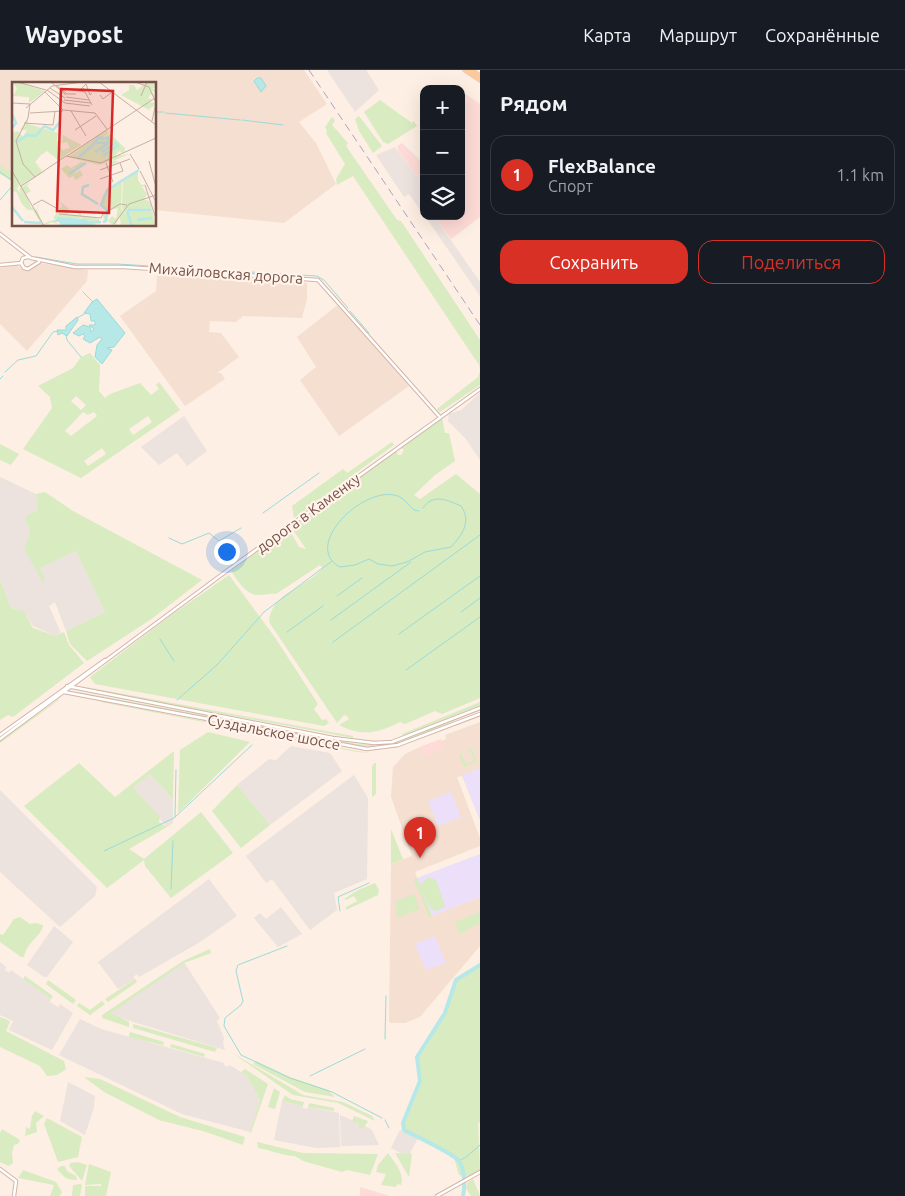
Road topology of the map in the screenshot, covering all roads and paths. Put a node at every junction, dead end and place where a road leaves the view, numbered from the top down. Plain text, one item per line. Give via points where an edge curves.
1 (466, 70) edge
2 (471, 70) edge
3 (480, 76) edge
4 (480, 80) edge
5 (0, 234) edge
6 (21, 252) junction
7 (29, 258) junction
8 (22, 261) junction
9 (42, 261) junction
10 (0, 264) edge
11 (33, 264) junction
12 (480, 389) edge
13 (439, 416) junction
14 (112, 656) junction
15 (67, 686) junction
16 (72, 687) junction
17 (64, 690) junction
18 (480, 708) edge
19 (480, 714) edge
20 (0, 735) edge
21 (0, 739) edge
22 (0, 1170) edge
23 (480, 1172) edge
24 (16, 1196) edge
25 (437, 1196) edge

1 - 4 main road
2 - 3 main road
5 - 6 street, Михайловская дорога
6 - 7 street, Михайловская дорога
6 - 8 street
7 - 8 street
7 - 9 street, Михайловская дорога
7 - 11 street
8 - 10 street
8 - 11 street via 26,269
9 - 11 street, Михайловская дорога
9 - 13 street, Михайловская дорога via 88,268 124,267 318,280
12 - 13 street, дорога в Каменку
13 - 14 street, дорога в Каменку
14 - 15 street, дорога в Каменку
14 - 16 street, дорога в Каменку
15 - 16 street, Суздальское шоссе
15 - 17 street, дорога в Каменку
16 - 17 street, дорога в Каменку
16 - 18 street, Суздальское шоссе via 333,738 374,743 402,739
17 - 19 street, Суздальское шоссе via 374,749 410,742
17 - 20 street, дорога в Каменку
17 - 21 street, дорога в Каменку
22 - 24 street via 16,1181
23 - 25 street

